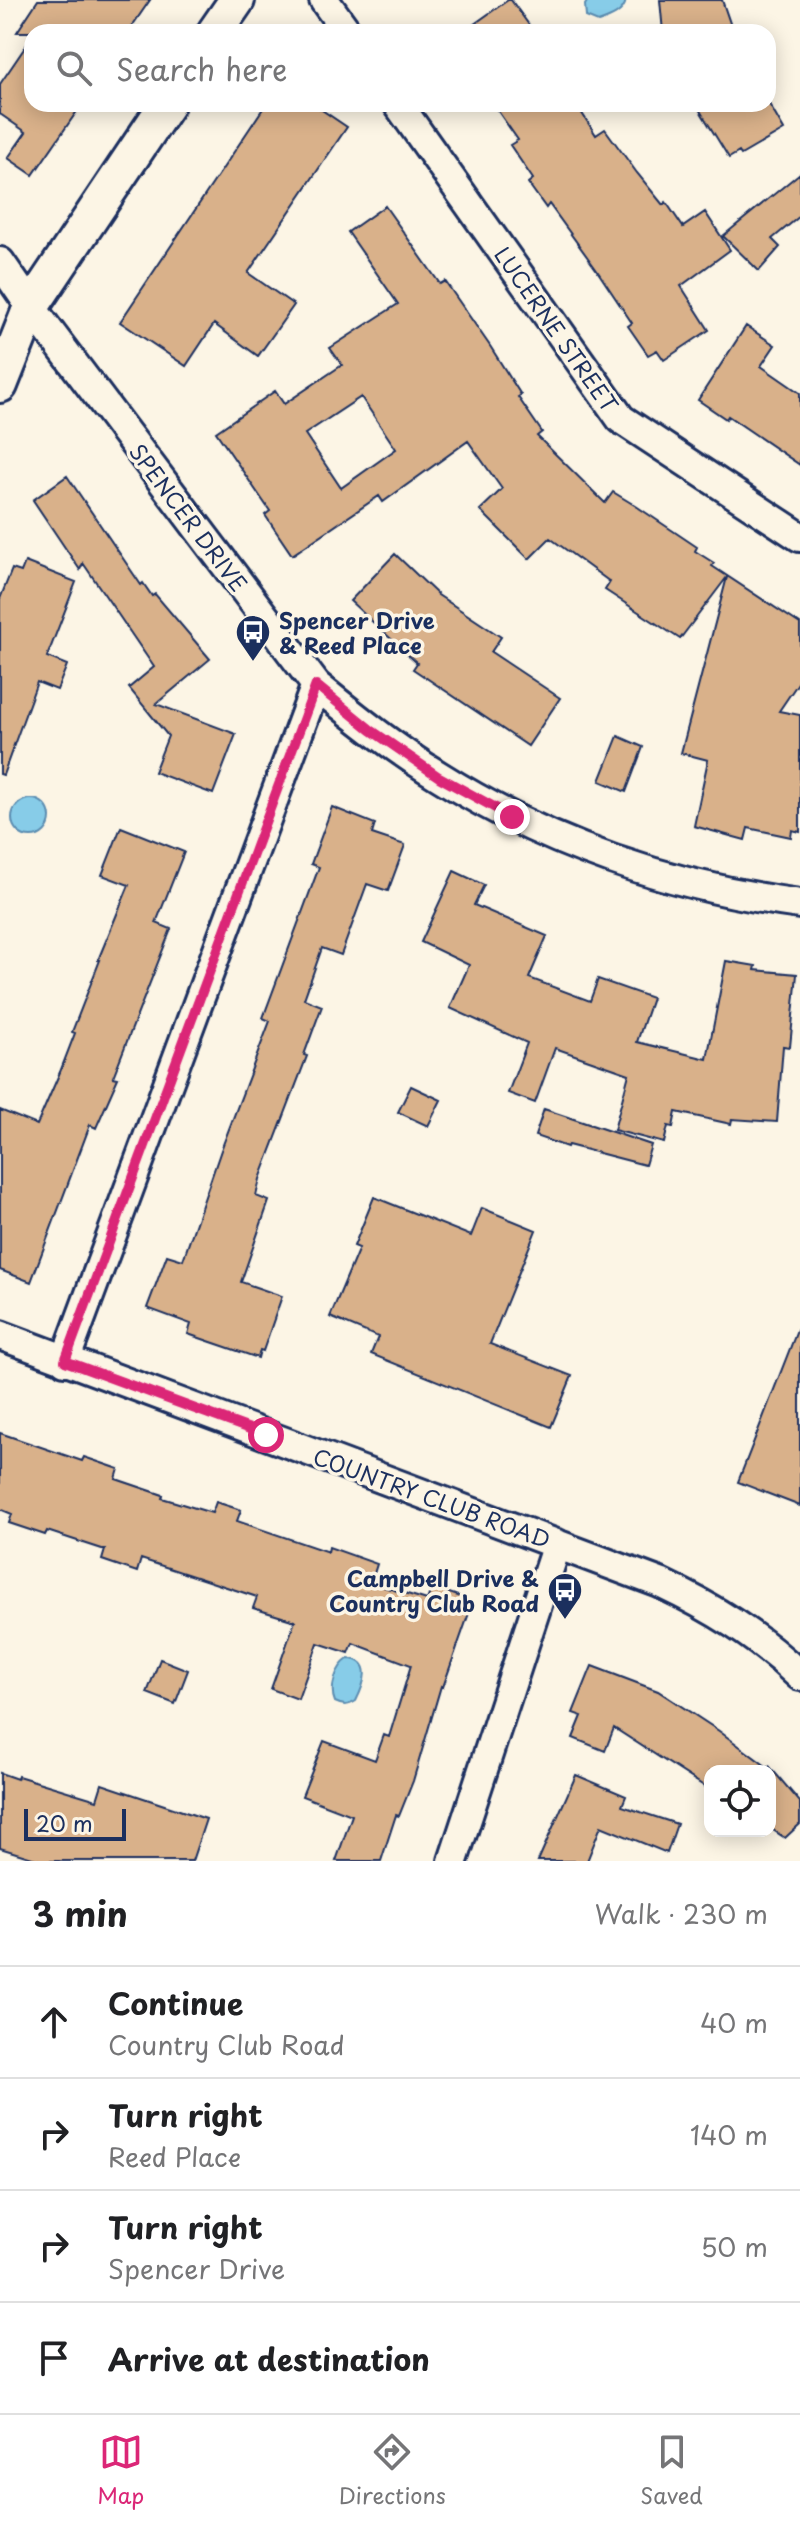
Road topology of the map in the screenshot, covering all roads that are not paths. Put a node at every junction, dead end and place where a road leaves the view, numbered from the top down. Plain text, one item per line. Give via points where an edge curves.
1 (237, 0) edge
2 (324, 0) edge
3 (220, 24) edge
4 (341, 24) edge
5 (162, 112) edge
6 (404, 112) edge
7 (0, 262) edge
8 (31, 307) junction
9 (0, 385) edge
10 (800, 537) edge
11 (316, 685) junction
12 (800, 904) edge
13 (0, 1335) edge
14 (65, 1361) junction
15 (557, 1544) junction
16 (800, 1676) edge
17 (453, 1861) edge

1 - 3 street
2 - 4 street
5 - 8 street
6 - 10 street, LUCERNE STREET via 621,419
7 - 8 street, SPENCER DRIVE
8 - 9 street
8 - 11 street, SPENCER DRIVE
11 - 12 street, SPENCER DRIVE via 439,777 512,817 672,879
11 - 14 street
13 - 14 street, COUNTRY CLUB ROAD
14 - 15 street, COUNTRY CLUB ROAD
15 - 16 street, COUNTRY CLUB ROAD via 717,1611 771,1648
15 - 17 street

